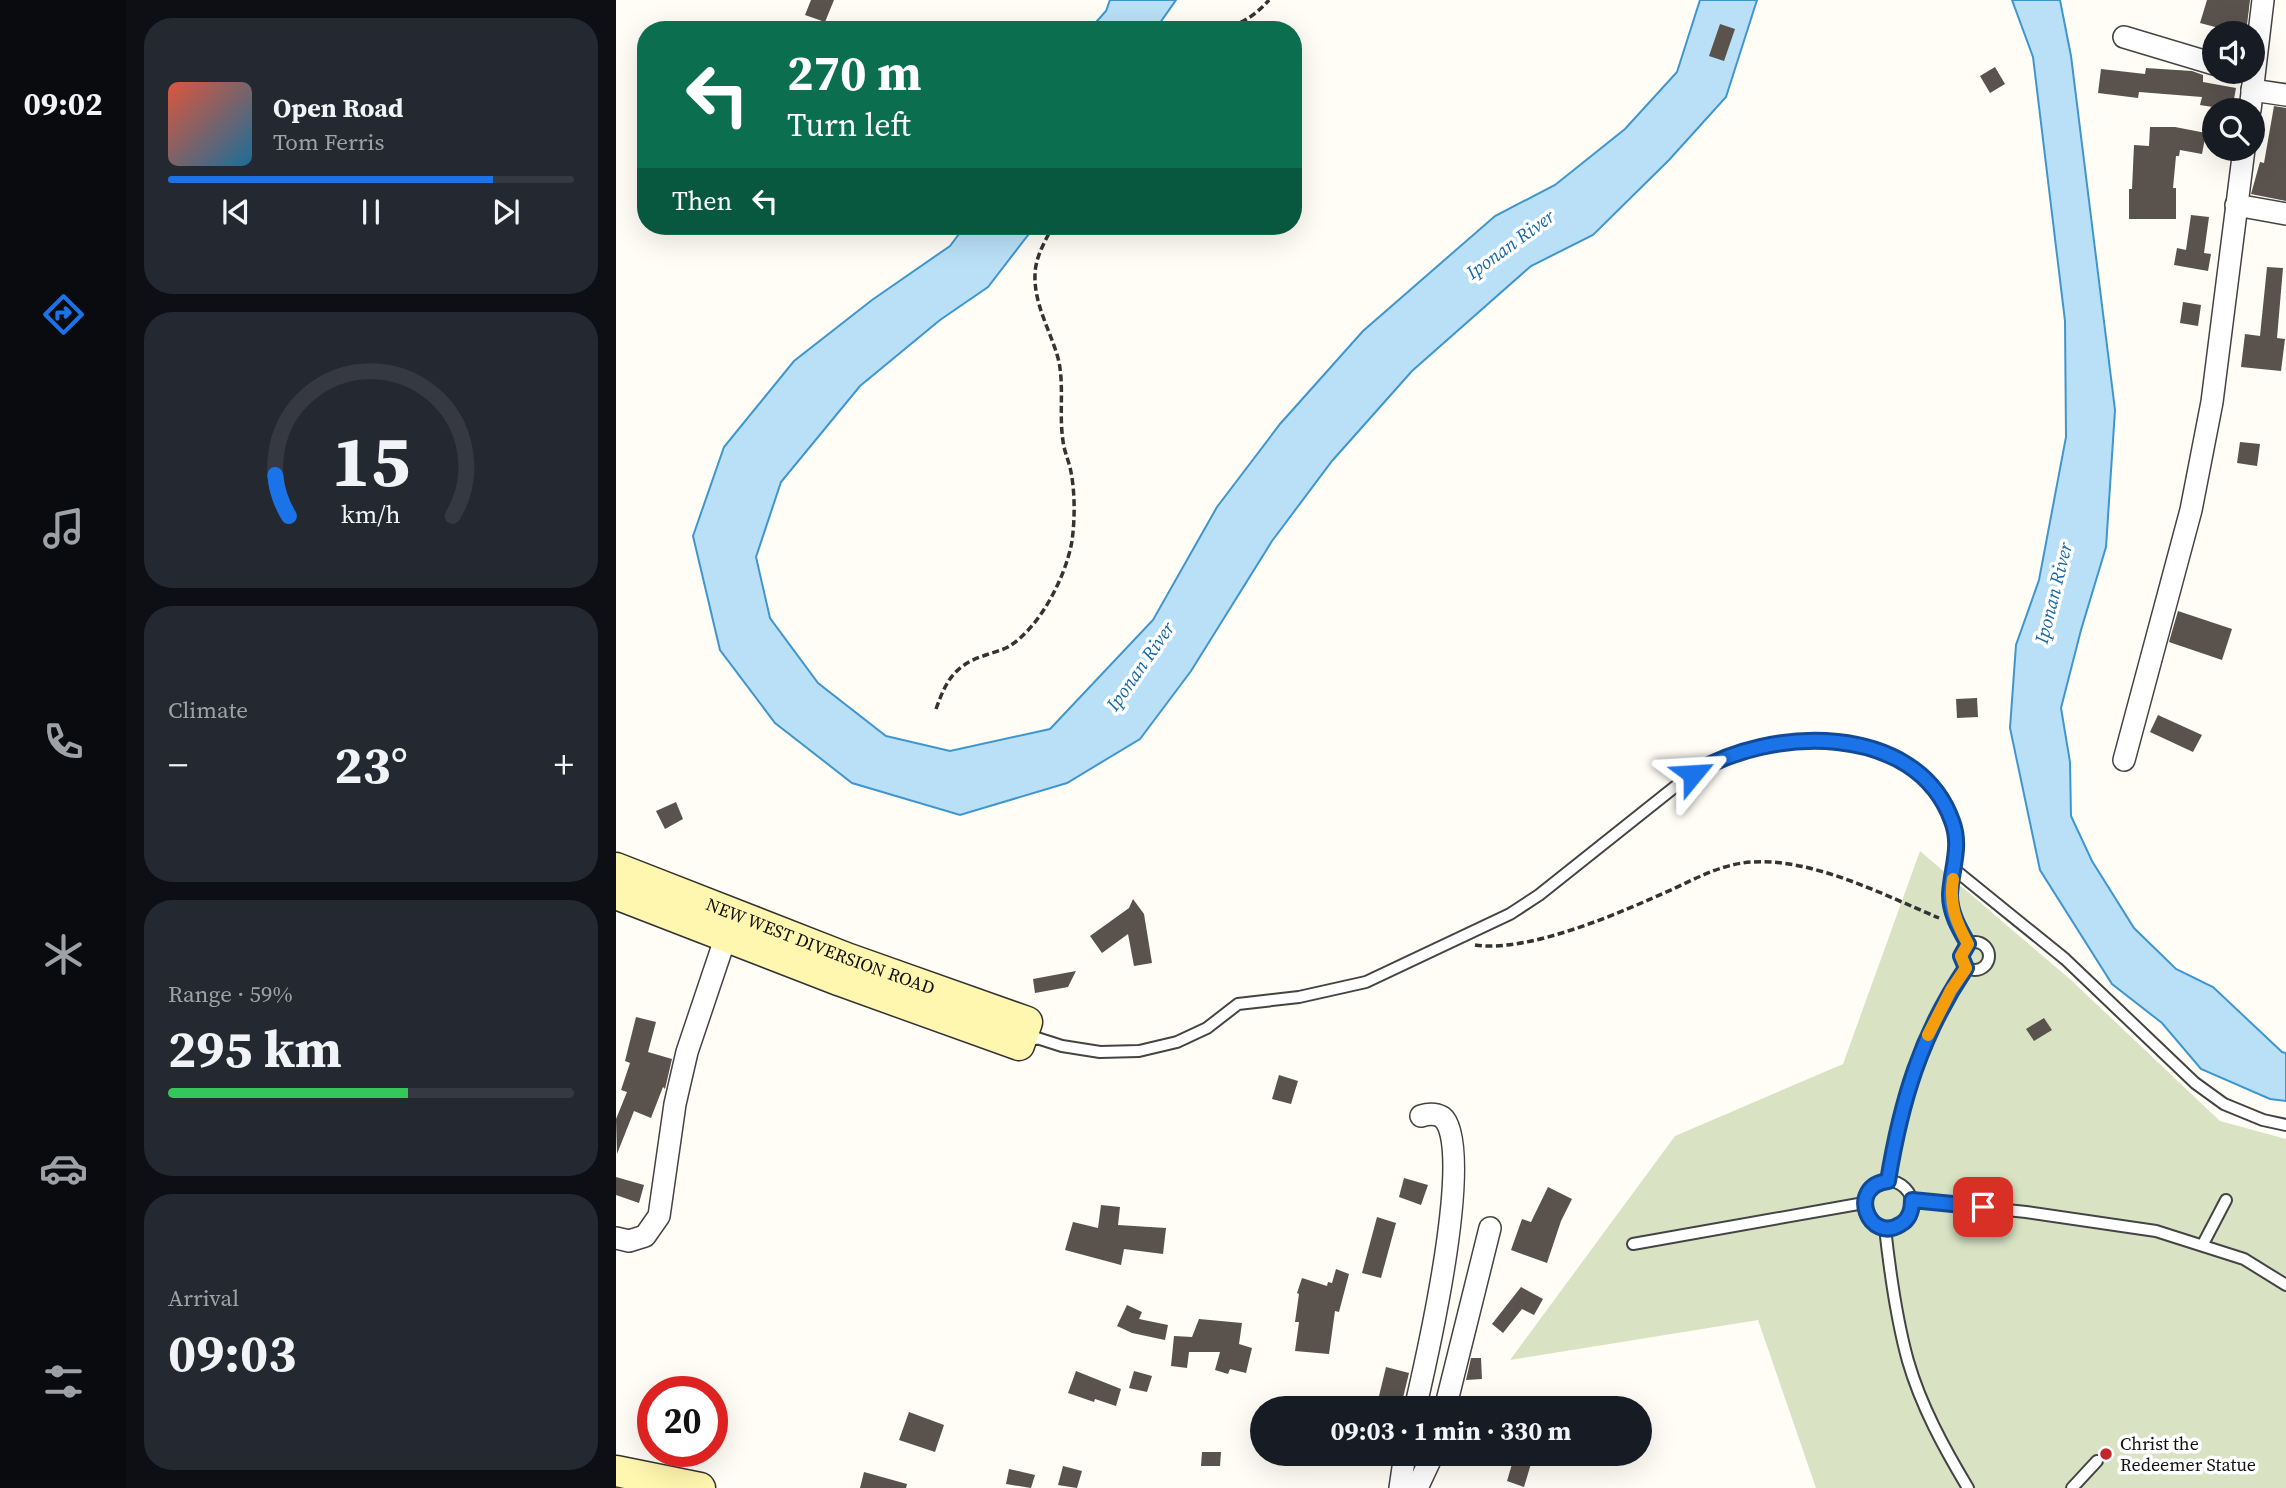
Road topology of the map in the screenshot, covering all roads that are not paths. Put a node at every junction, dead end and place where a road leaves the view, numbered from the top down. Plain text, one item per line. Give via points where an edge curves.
1 (2263, 0) edge
2 (2124, 37) dead end
3 (2202, 60) edge
4 (2249, 87) edge
5 (2286, 95) edge
6 (2242, 161) edge
7 (2236, 205) junction
8 (2286, 214) edge
9 (2124, 760) dead end
10 (616, 868) edge
11 (1955, 870) junction
12 (616, 894) edge
13 (726, 936) junction
14 (1968, 944) junction
15 (1966, 968) junction
16 (1028, 1035) junction
17 (1421, 1116) dead end
18 (2286, 1125) edge
19 (1888, 1181) junction
20 (1912, 1200) junction
21 (2226, 1200) dead end
22 (1864, 1203) junction
23 (1490, 1228) dead end
24 (1885, 1228) junction
25 (616, 1238) edge
26 (1633, 1244) dead end
27 (2203, 1244) junction
28 (2286, 1285) edge
29 (1418, 1396) edge
30 (1448, 1396) edge
31 (2097, 1461) dead end
32 (1403, 1466) edge
33 (1428, 1466) edge
34 (616, 1471) edge
35 (700, 1488) edge
36 (1400, 1488) edge
37 (1418, 1488) edge
38 (1968, 1488) edge
39 (2072, 1488) edge

1 - 4 street
2 - 3 street
4 - 5 street
6 - 7 street
7 - 8 street
7 - 9 street via 2212,402 2191,510
10 - 16 street, NEW WEST DIVERSION ROAD
11 - 14 lane via 1950,894 1957,925
11 - 16 lane via 1954,824 1943,800 1903,761 1863,746 1783,742 1739,752 1706,766 1510,914 1366,982 1238,1004 1207,1028 1177,1042 1139,1051 1100,1052
11 - 18 lane via 2065,959 2195,1083 2224,1104
12 - 13 street, NEW WEST DIVERSION ROAD
13 - 16 street, NEW WEST DIVERSION ROAD via 841,981
13 - 25 street via 687,1052 659,1216 645,1236 629,1241
14 - 15 lane via 1961,956
14 - 15 lane via 1981,944 1988,959 1980,969
15 - 19 lane via 1918,1058
17 - 29 street via 1435,1115 1446,1123 1454,1153 1454,1185 1432,1335
19 - 20 lane via 1906,1188
19 - 22 lane via 1870,1190
20 - 24 lane via 1905,1221
20 - 27 lane via 2091,1220
21 - 27 lane
22 - 24 lane via 1867,1217
22 - 26 lane
23 - 30 street
24 - 38 lane via 1892,1291 1909,1362 1940,1440
27 - 28 lane via 2244,1259
31 - 39 lane
32 - 36 street
33 - 37 street
34 - 35 street

